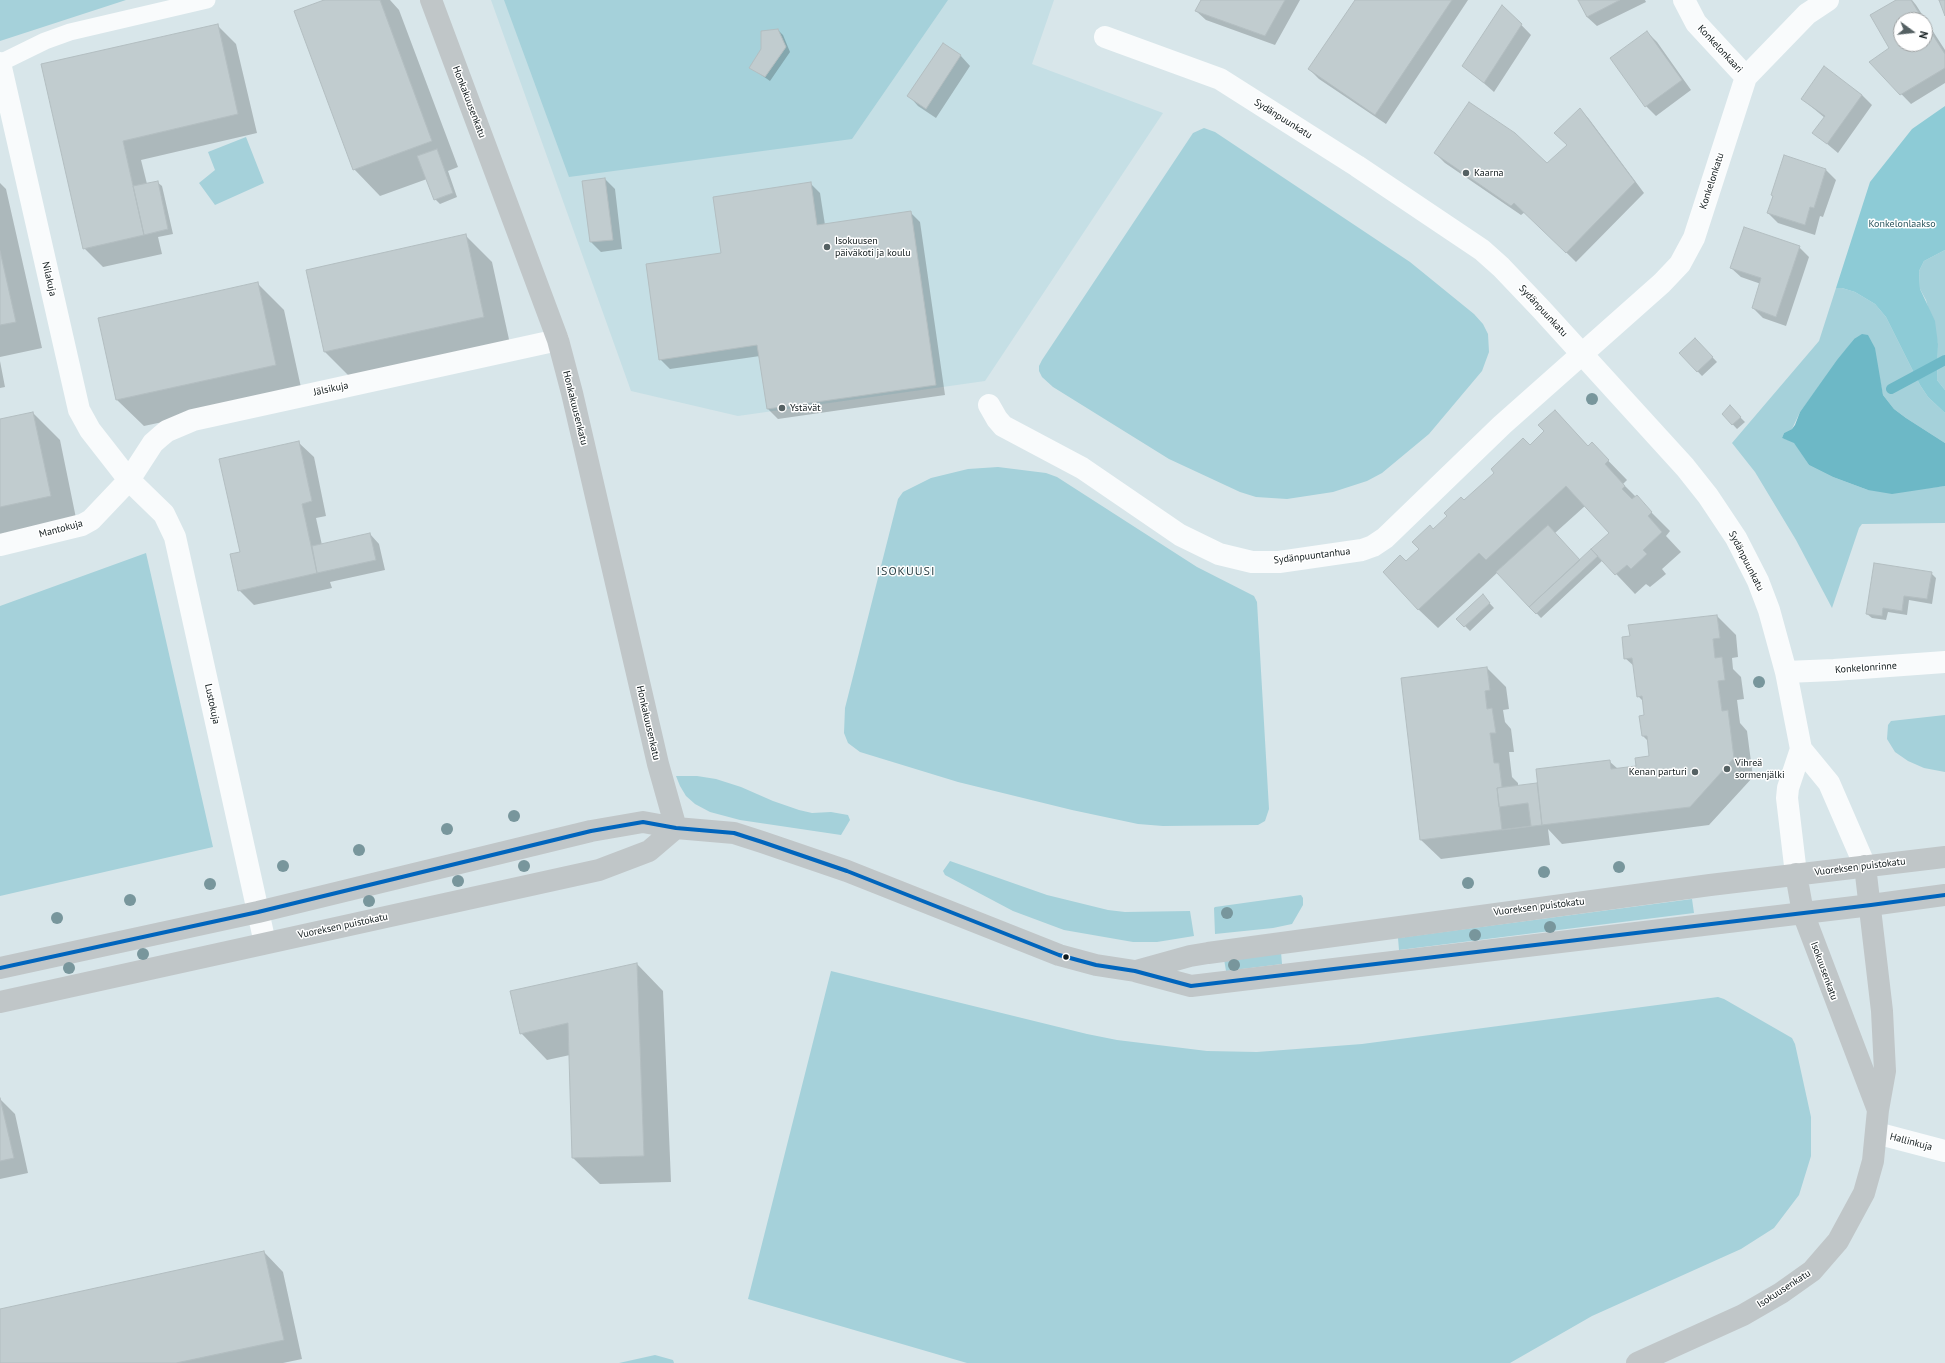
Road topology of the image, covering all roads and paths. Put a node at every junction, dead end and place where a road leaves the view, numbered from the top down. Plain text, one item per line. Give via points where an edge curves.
1 (207, 0) edge
2 (431, 0) edge
3 (1684, 0) edge
4 (1828, 0) edge
5 (1105, 37) dead end
6 (0, 63) edge
7 (1746, 77) junction
8 (558, 340) junction
9 (1582, 353) junction
10 (990, 406) dead end
11 (129, 480) junction
12 (0, 545) edge
13 (1945, 662) edge
14 (1786, 672) junction
15 (1801, 749) junction
16 (676, 828) junction
17 (1945, 857) edge
18 (1865, 866) junction
19 (1796, 874) junction
20 (1945, 895) edge
21 (1871, 905) junction
22 (258, 912) junction
23 (1803, 913) junction
24 (265, 944) junction
25 (0, 968) edge
26 (1135, 971) junction
27 (0, 1002) edge
28 (1878, 1110) junction
29 (1876, 1133) junction
30 (1945, 1151) edge
31 (1637, 1363) edge

1 - 6 lane via 70,32
2 - 8 main road, Honkakuusenkatu
3 - 7 street, Konkelonkaari via 1696,23
4 - 7 street, Konkelonkatu via 1807,14
5 - 9 street, Sydänpuunkatu via 1220,79 1358,166 1482,250
6 - 11 street, Nilakuja via 79,410 90,430
7 - 9 street, Konkelonkatu via 1694,238 1680,264
8 - 11 street, Jälsikuja via 193,420 167,431 153,443
8 - 16 main road, Honkakuusenkatu via 658,764
9 - 10 street, Sydänpuuntanhua via 1502,425 1385,538 1362,550 1279,562 1252,562 1198,545 1082,468 1003,426
9 - 14 street, Sydänpuunkatu via 1685,467 1736,538 1758,581 1769,610
11 - 12 street, Mantokuja via 99,513 82,525
11 - 22 street, Lustokuja via 164,514 175,537
13 - 14 street, Konkelonrinne
14 - 15 street, Sydänpuunkatu
15 - 18 street, Sydänpuunkatu via 1829,782
15 - 19 street, Sydänpuunkatu via 1787,798
16 - 22 main road, Vuoreksen puistokatu via 643,822 591,831
16 - 24 main road, Vuoreksen puistokatu via 649,851 599,870
16 - 26 main road, Vuoreksen puistokatu via 734,833 847,871 1059,955 1096,965
17 - 18 main road, Vuoreksen puistokatu
18 - 19 main road, Vuoreksen puistokatu
18 - 21 main road, Isokuusenkatu
19 - 23 main road, Isokuusenkatu
19 - 26 main road, Vuoreksen puistokatu via 1208,953
20 - 21 main road, Vuoreksen puistokatu
21 - 23 main road, Vuoreksen puistokatu
21 - 28 main road, Isokuusenkatu via 1882,1011 1885,1071
22 - 24 street, Lustokuja
22 - 25 main road, Vuoreksen puistokatu
23 - 26 main road, Vuoreksen puistokatu via 1205,985 1191,986
23 - 28 main road, Isokuusenkatu
24 - 27 main road, Vuoreksen puistokatu
28 - 29 main road, Isokuusenkatu
29 - 30 street, Hallinkuja
29 - 31 main road, Isokuusenkatu via 1873,1161 1861,1199 1838,1240 1812,1271 1743,1315

